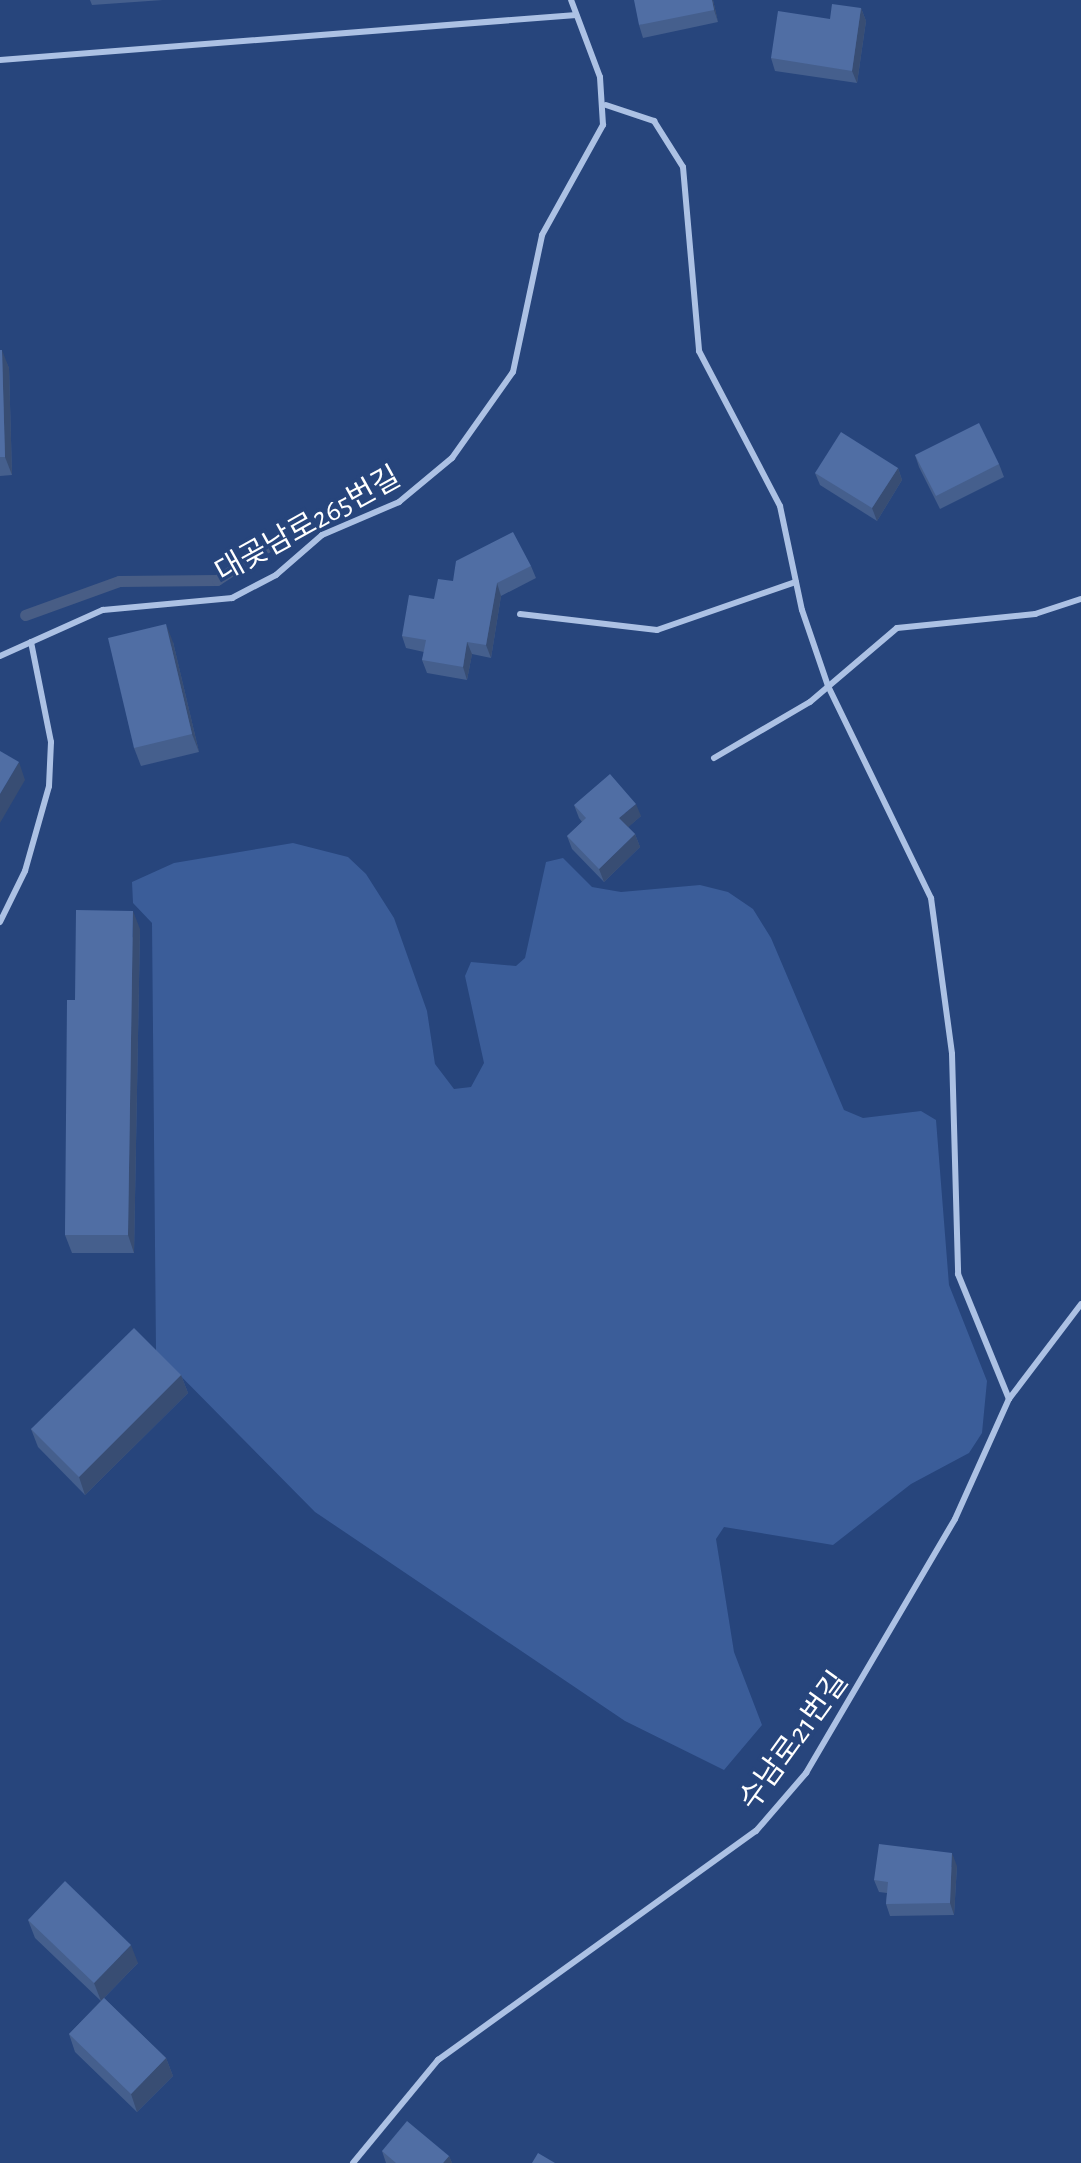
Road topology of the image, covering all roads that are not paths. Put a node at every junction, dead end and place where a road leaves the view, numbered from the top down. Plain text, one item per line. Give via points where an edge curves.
1 (571, 0) edge
2 (576, 15) junction
3 (0, 60) edge
4 (606, 105) junction
5 (796, 582) junction
6 (1081, 599) edge
7 (520, 614) dead end
8 (31, 642) junction
9 (0, 656) edge
10 (828, 686) junction
11 (714, 758) dead end
12 (0, 922) edge
13 (1081, 1304) edge
14 (1009, 1399) junction
15 (353, 2163) edge

1 - 2 lane
2 - 3 lane
2 - 4 lane
4 - 5 lane via 654,121 683,167 699,351 780,506
4 - 8 lane, 대곶남로265번길 via 593,150 532,260 513,372 479,427 428,482 322,535 276,575 232,598 103,610
5 - 7 lane via 657,630
5 - 10 lane
6 - 10 lane via 1035,614 897,628
8 - 9 lane, 대곶남로265번길
8 - 12 lane via 51,742 49,786 25,871
10 - 11 lane
10 - 14 lane via 931,898 952,1054 955,1261
13 - 14 lane, 수남로21번길
14 - 15 lane, 수남로21번길 via 955,1519 869,1675 806,1773 756,1831 549,1985 466,2036 405,2095

